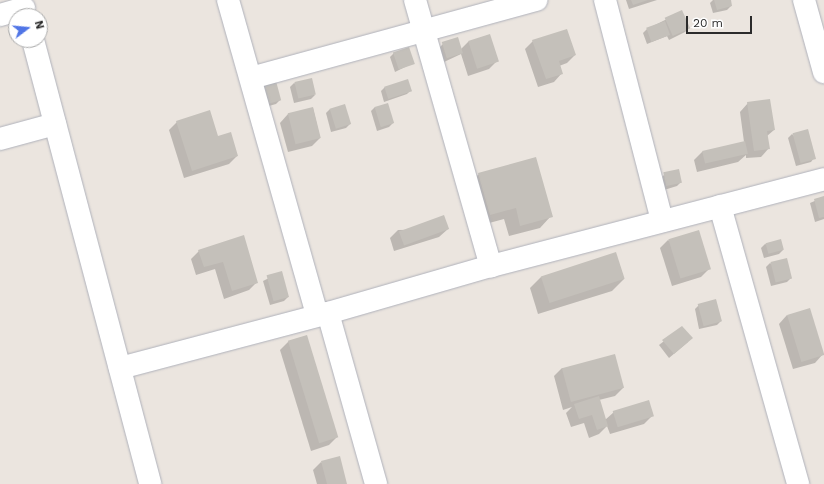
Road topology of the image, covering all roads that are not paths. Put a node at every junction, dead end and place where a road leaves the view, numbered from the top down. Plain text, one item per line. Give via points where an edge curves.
1 (228, 0) edge
2 (415, 0) edge
3 (537, 0) edge
4 (605, 0) edge
5 (804, 0) edge
6 (422, 29) junction
7 (35, 48) edge
8 (824, 72) edge
9 (251, 78) junction
10 (55, 124) junction
11 (0, 139) edge
12 (824, 179) edge
13 (720, 206) junction
14 (662, 221) junction
15 (491, 266) junction
16 (323, 314) junction
17 (120, 368) junction
18 (150, 484) edge
19 (376, 484) edge
20 (798, 484) edge

1 - 9 street
2 - 6 street
3 - 6 street
4 - 14 street
5 - 8 street
6 - 9 street
6 - 15 street
7 - 10 street
9 - 16 street
10 - 11 street
10 - 17 street
12 - 13 street
13 - 14 street
13 - 20 street
14 - 15 street
15 - 16 street
16 - 17 street
16 - 19 street
17 - 18 street

